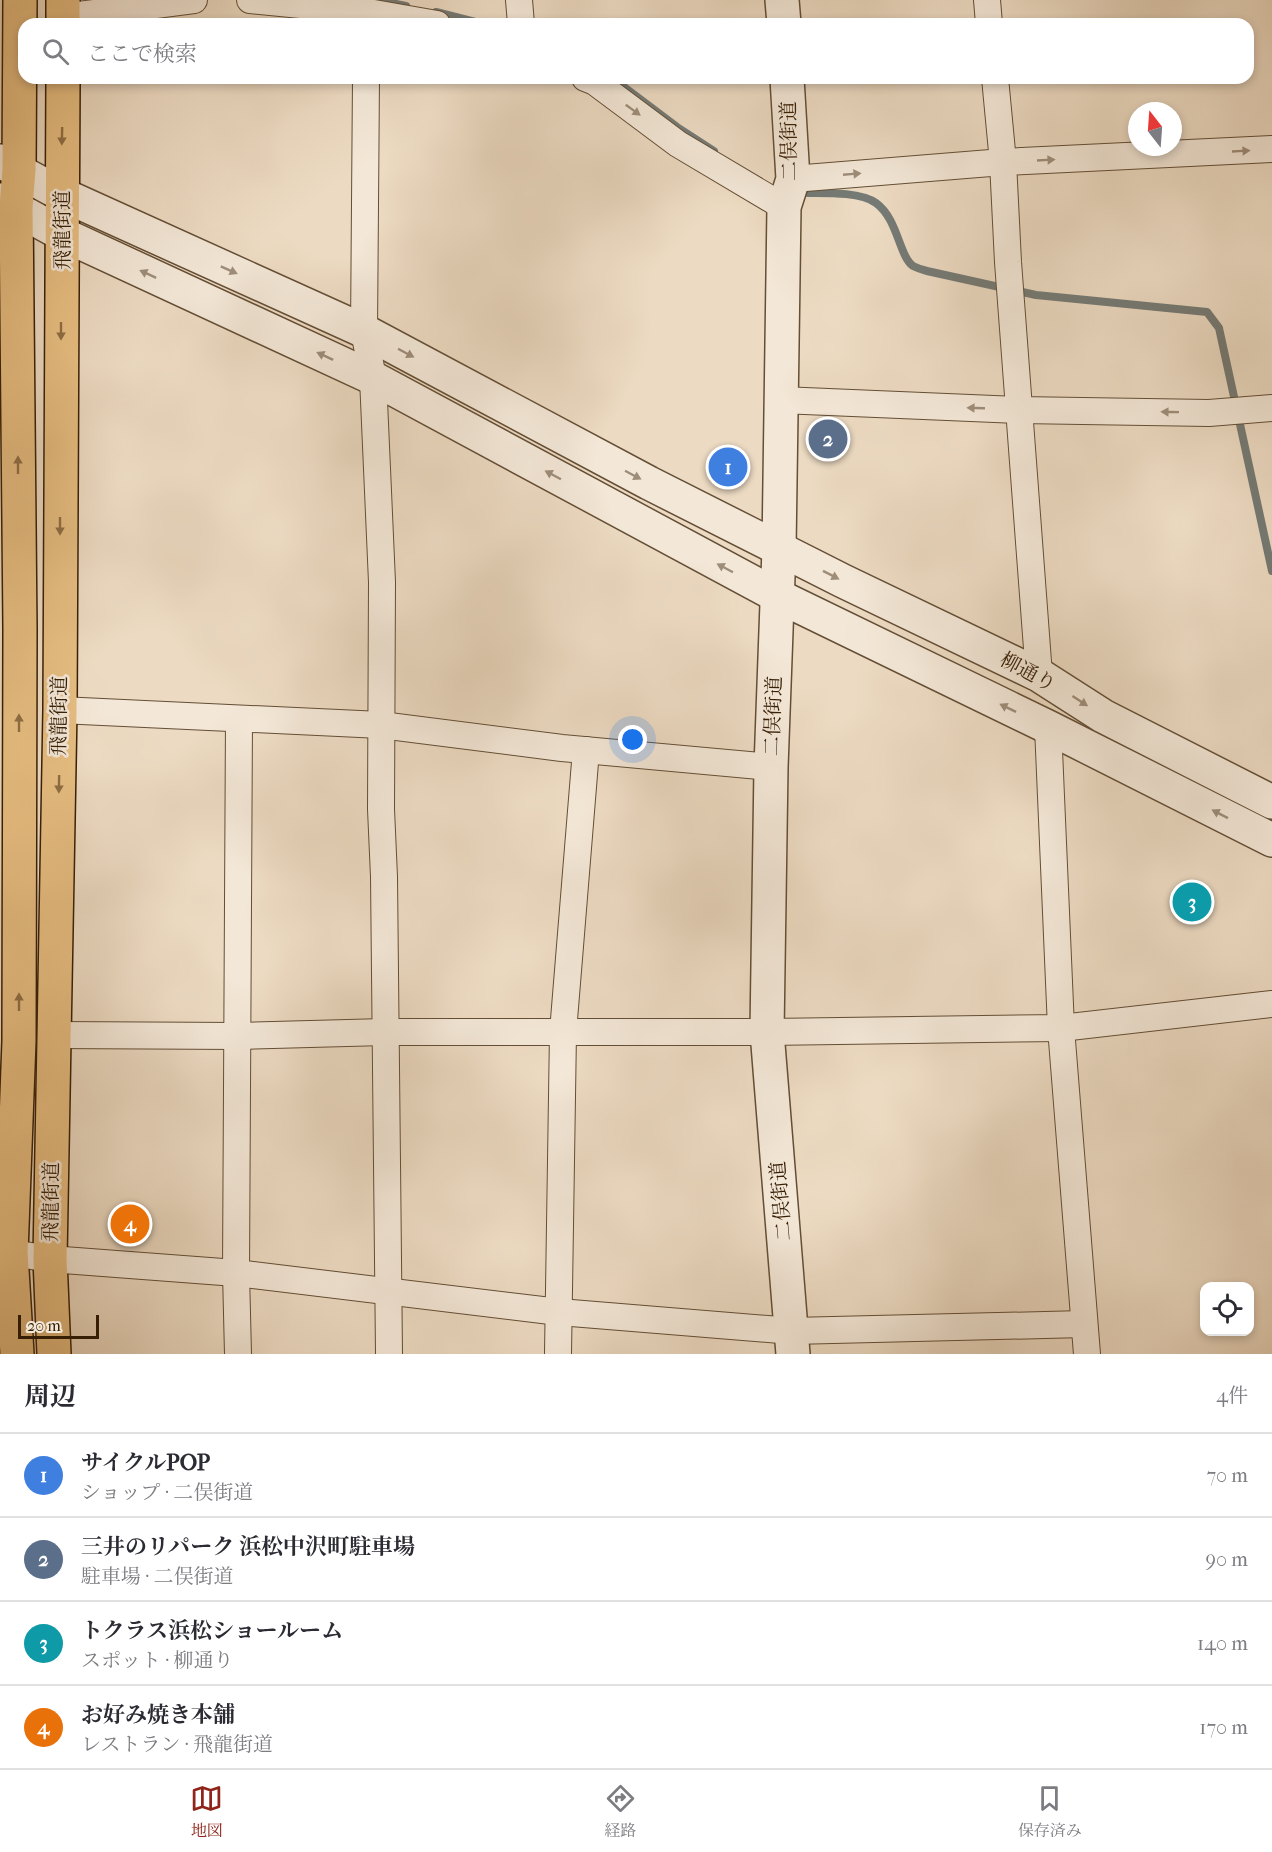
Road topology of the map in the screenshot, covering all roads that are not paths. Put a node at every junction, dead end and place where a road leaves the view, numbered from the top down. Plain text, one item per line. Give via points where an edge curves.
1 (20, 0) edge
2 (195, 0) edge
3 (250, 0) edge
4 (519, 0) edge
5 (782, 0) edge
6 (987, 0) edge
7 (362, 10) edge
8 (63, 14) edge
9 (19, 18) edge
10 (404, 18) edge
11 (520, 18) edge
12 (784, 18) edge
13 (988, 18) edge
14 (18, 33) edge
15 (63, 84) edge
16 (366, 84) edge
17 (598, 84) edge
18 (787, 84) edge
19 (995, 84) edge
20 (1272, 149) edge
21 (1003, 162) junction
22 (10, 165) edge
23 (789, 193) junction
24 (62, 194) junction
25 (8, 203) edge
26 (62, 234) junction
27 (364, 331) junction
28 (373, 378) junction
29 (781, 400) junction
30 (1250, 409) edge
31 (1019, 410) junction
32 (779, 549) junction
33 (776, 596) junction
34 (1039, 675) junction
35 (60, 710) junction
36 (239, 719) junction
37 (381, 725) junction
38 (1048, 727) junction
39 (586, 750) junction
40 (771, 767) junction
41 (1272, 802) edge
42 (1272, 840) edge
43 (1272, 1004) edge
44 (1061, 1028) junction
45 (386, 1032) junction
46 (564, 1032) junction
47 (767, 1032) junction
48 (53, 1035) junction
49 (239, 1036) junction
50 (9, 1044) edge
51 (6, 1252) edge
52 (50, 1259) junction
53 (236, 1273) junction
54 (388, 1292) junction
55 (559, 1312) junction
56 (1084, 1324) junction
57 (793, 1343) edge
58 (18, 1354) edge
59 (54, 1354) edge
60 (238, 1354) edge
61 (389, 1354) edge
62 (558, 1354) edge
63 (1087, 1354) edge

1 - 9 highway, 飛龍街道
2 - 8 street
3 - 7 street
4 - 11 street
5 - 12 street
6 - 13 street
7 - 10 street
14 - 22 highway, 飛龍街道
15 -> 24 highway, 飛龍街道
16 - 27 street
17 -> 23 street via 678,144
18 - 23 street, 二俣街道
19 - 21 street
21 -> 20 street
23 -> 21 street
21 - 31 street
22 - 24 street, 柳通り
22 - 25 highway, 飛龍街道
23 - 29 street, 二俣街道
24 - 26 highway, 飛龍街道
24 -> 27 street, 柳通り
25 - 26 street, 柳通り
50 -> 25 highway, 飛龍街道 via 20,629
28 -> 26 street, 柳通り
26 -> 35 highway, 飛龍街道
27 - 28 street
27 -> 32 street, 柳通り
33 -> 28 street, 柳通り
28 - 37 street via 382,582
31 -> 29 street
29 - 32 street, 二俣街道
30 -> 31 street via 1209,413
31 - 34 street
32 - 33 street, 二俣街道
32 -> 34 street, 柳通り
38 -> 33 street, 柳通り
33 - 40 street, 二俣街道
34 -> 41 street, 柳通り via 1103,716
35 - 36 street
35 -> 48 highway, 飛龍街道
36 - 37 street
36 - 49 street
37 - 39 street
37 - 45 street
42 -> 38 street, 柳通り
38 - 44 street
39 - 40 street
39 - 46 street
40 - 47 street, 二俣街道
43 - 44 street
44 - 47 street
44 - 56 street
45 - 46 street
45 - 49 street
45 - 54 street
46 - 47 street
46 - 55 street
47 - 57 street, 二俣街道
48 - 49 street
48 - 52 highway, 飛龍街道
49 - 53 street
50 - 51 highway, 飛龍街道
51 - 52 street
51 - 58 highway, 飛龍街道
52 - 53 street
52 - 59 highway, 飛龍街道
53 - 54 street
53 - 60 street
54 - 55 street
54 - 61 street
55 - 57 street
55 - 62 street
56 - 57 street
56 - 63 street

